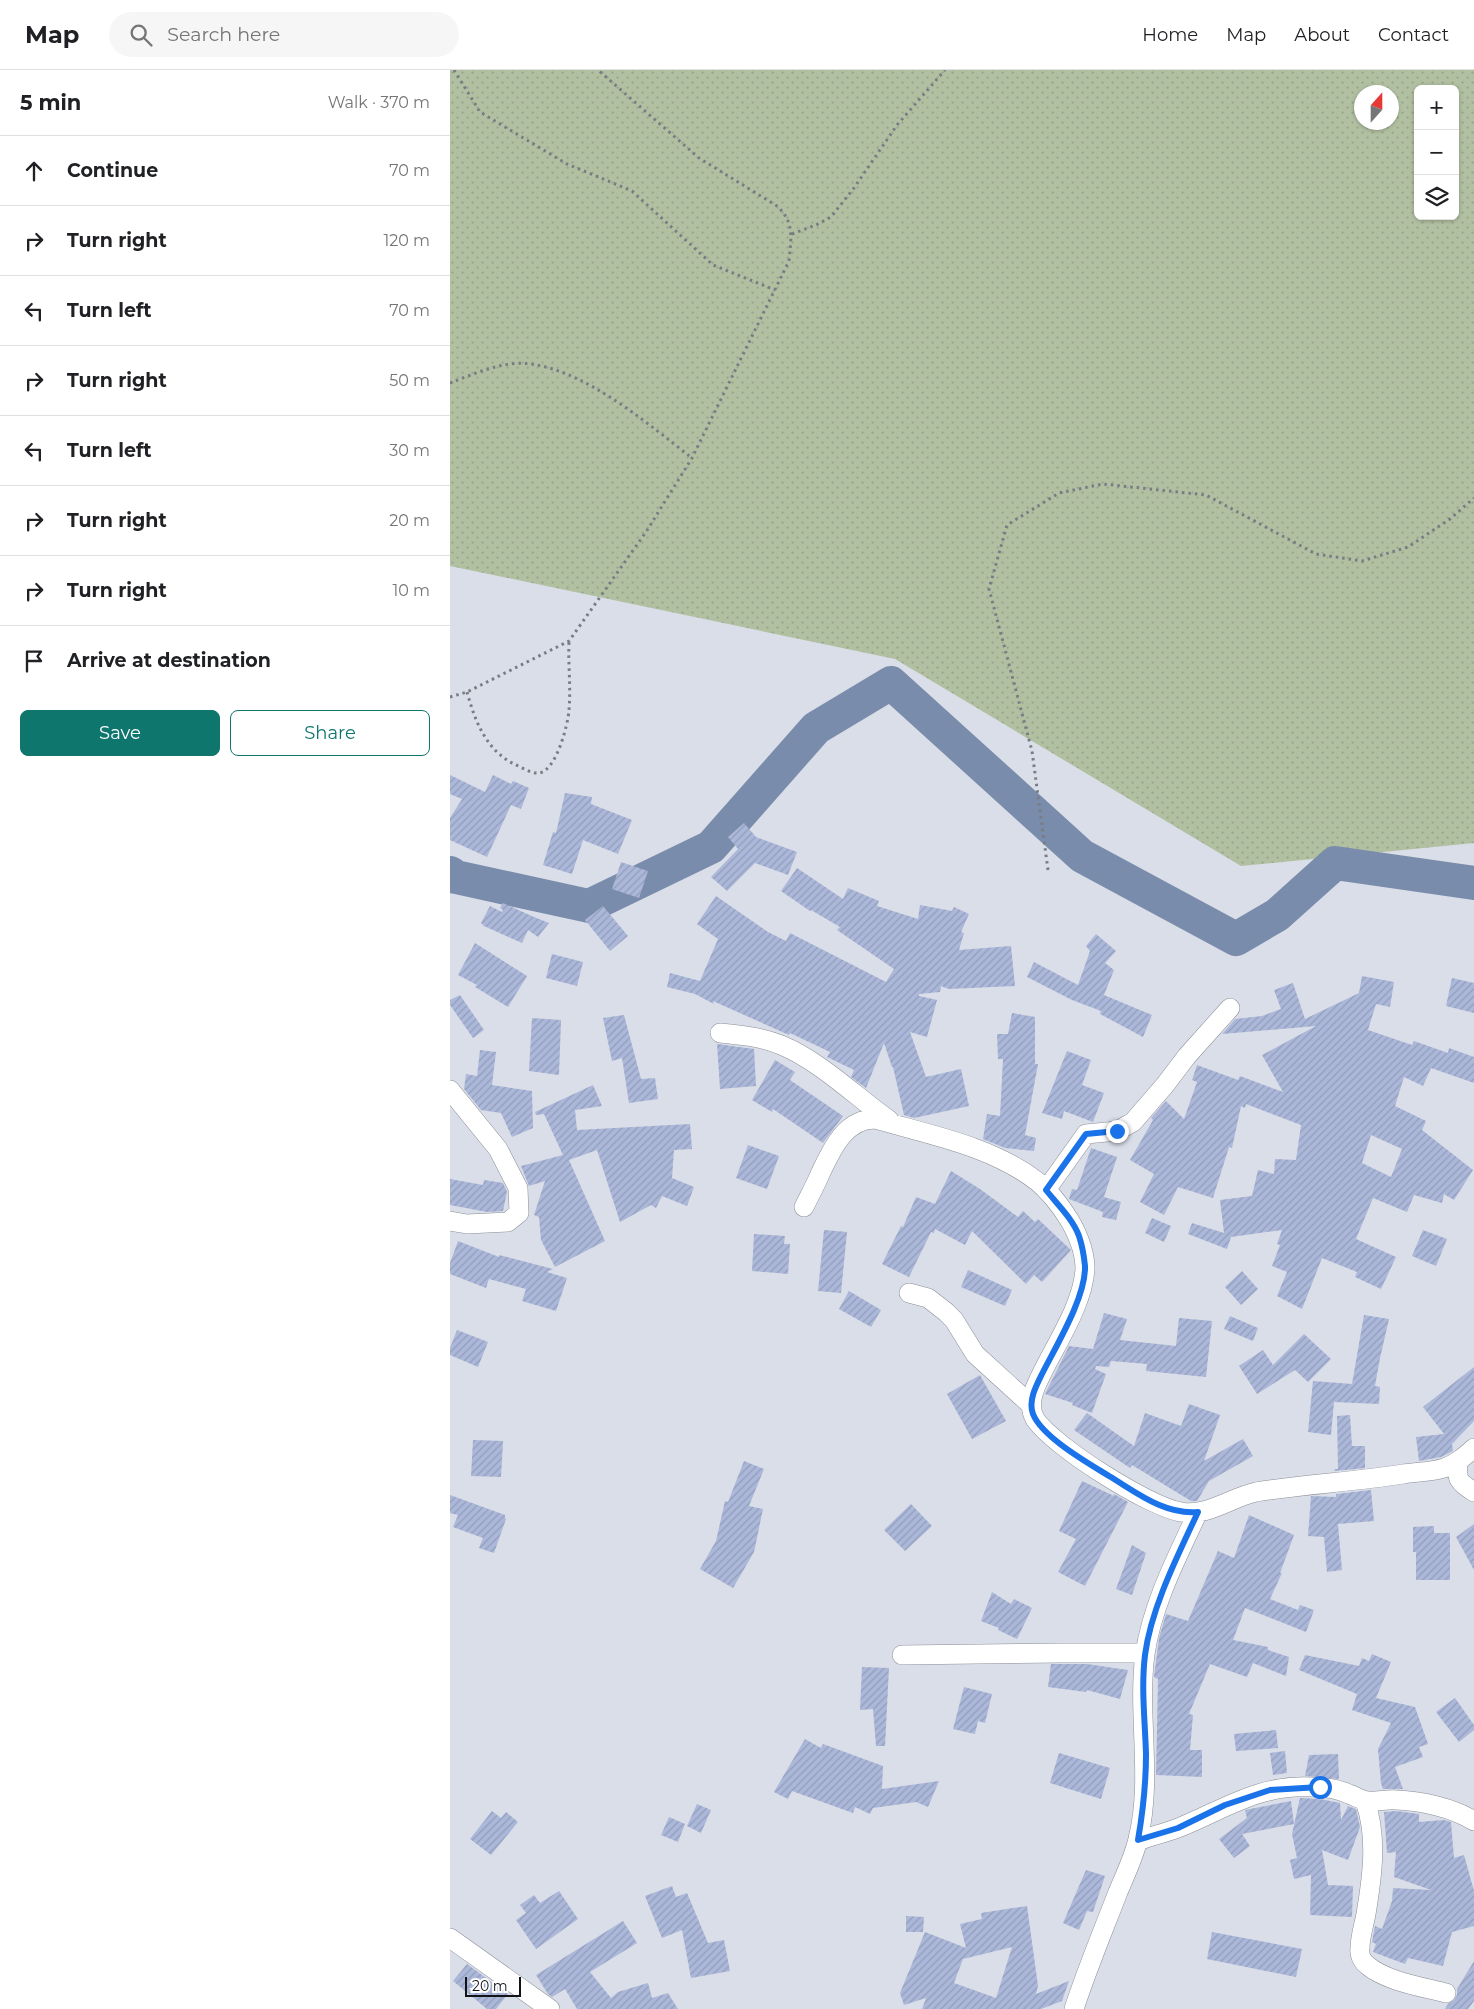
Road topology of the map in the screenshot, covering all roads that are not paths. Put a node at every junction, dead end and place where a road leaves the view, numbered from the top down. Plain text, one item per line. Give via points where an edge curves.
1 (1230, 1008) dead end
2 (720, 1033) dead end
3 (450, 1090) edge
4 (896, 1125) junction
5 (1046, 1190) junction
6 (804, 1207) dead end
7 (450, 1222) edge
8 (909, 1293) dead end
9 (1032, 1405) junction
10 (1474, 1448) edge
11 (1458, 1462) junction
12 (1474, 1492) edge
13 (1198, 1512) junction
14 (1145, 1653) junction
15 (902, 1655) dead end
16 (1365, 1801) junction
17 (1474, 1822) edge
18 (1138, 1840) junction
19 (450, 1938) edge
20 (1446, 1993) dead end
21 (550, 2009) edge
22 (1074, 2009) edge

1 - 5 street via 1141,1115 1117,1131 1086,1134
2 - 4 street via 754,1037 797,1053
3 - 7 street via 498,1149 518,1188 519,1213 508,1222
4 - 5 street via 989,1155 1030,1176
4 - 6 street via 868,1119 846,1131 826,1158
5 - 9 street via 1078,1235 1085,1267 1076,1303 1035,1387
8 - 9 street via 928,1298 941,1307 954,1320 975,1354
9 - 13 street via 1042,1426 1077,1456 1148,1500 1180,1512
10 - 11 street
11 - 12 street via 1456,1474 1460,1482
11 - 13 street via 1443,1468 1357,1481 1289,1486 1252,1493
13 - 14 street via 1160,1598
14 - 15 street
14 - 18 street via 1145,1784
16 - 17 street via 1419,1803 1457,1813
16 - 18 street via 1348,1793 1320,1787 1270,1790 1225,1805 1178,1828
16 - 20 street via 1373,1848 1361,1957 1367,1965 1383,1974
18 - 22 street
19 - 21 street

